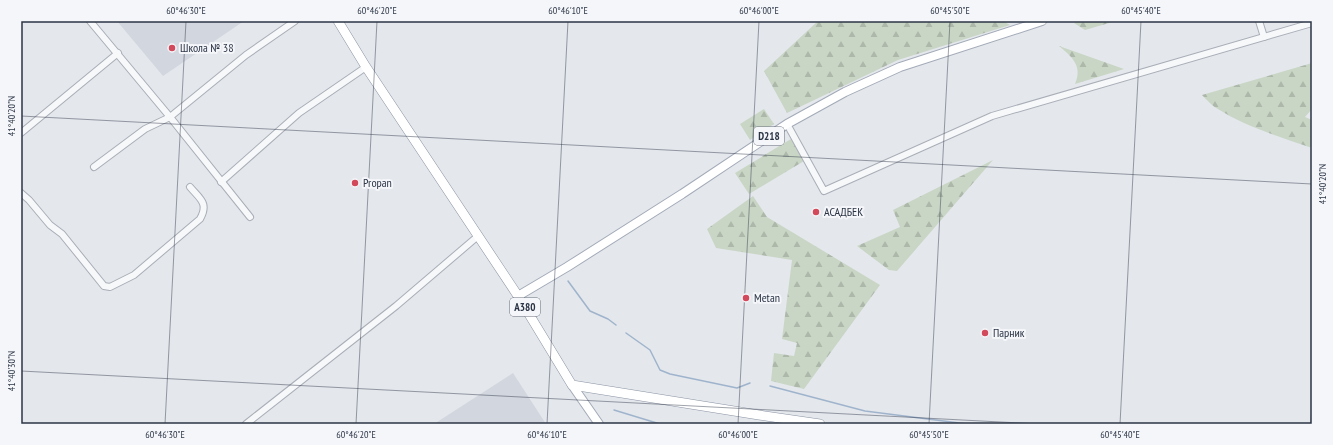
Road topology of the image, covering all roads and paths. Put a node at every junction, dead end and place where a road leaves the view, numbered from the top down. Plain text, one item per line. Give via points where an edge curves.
1 (90, 21) edge
2 (295, 21) edge
3 (338, 21) edge
4 (1038, 21) edge
5 (1260, 21) edge
6 (1312, 23) edge
7 (1264, 36) junction
8 (118, 53) junction
9 (366, 67) junction
10 (170, 117) junction
11 (788, 124) junction
12 (21, 133) edge
13 (94, 167) dead end
14 (222, 182) junction
15 (190, 187) dead end
16 (21, 193) edge
17 (250, 217) dead end
18 (478, 236) junction
19 (518, 296) junction
20 (572, 384) junction
21 (246, 424) edge
22 (599, 424) edge
23 (820, 424) edge

1 - 8 street
2 - 10 street via 246,56
3 - 9 highway, A380
4 - 11 main road, D218 via 900,67 845,92
5 - 7 street
6 - 7 street
7 - 11 street via 992,116 824,191
8 - 10 street
8 - 12 street
9 - 14 street via 299,113
9 - 18 highway, A380
10 - 13 street via 145,129
10 - 14 street
11 - 19 main road, D218 via 682,194
14 - 17 street
15 - 16 street via 203,203 205,211 200,219 134,275 110,287 104,286 62,234 50,225
18 - 19 highway, A380
18 - 21 street via 396,306
19 - 20 highway, A380
20 - 22 main road
20 - 23 highway

